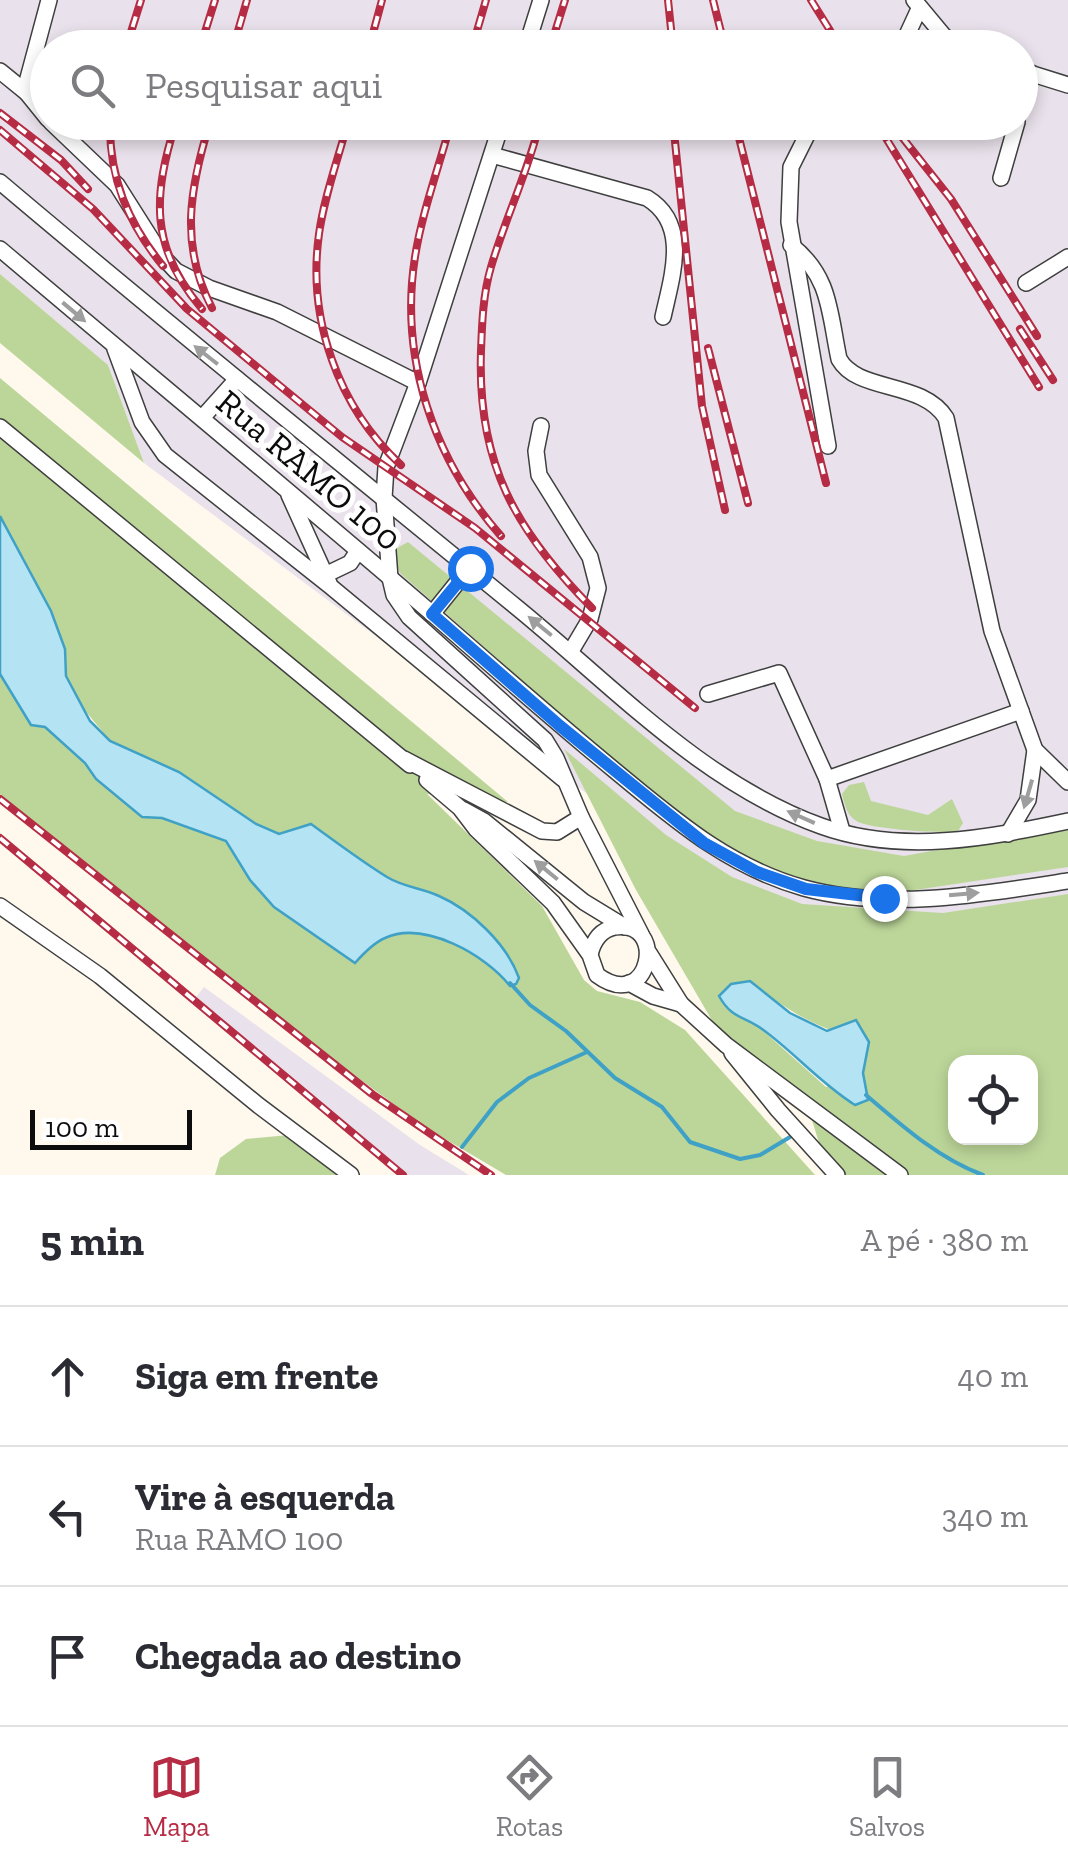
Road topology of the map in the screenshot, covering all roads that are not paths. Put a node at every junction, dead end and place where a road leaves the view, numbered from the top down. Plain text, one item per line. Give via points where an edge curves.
1 (49, 0) edge
2 (541, 0) edge
3 (917, 5) edge
4 (41, 30) edge
5 (532, 30) edge
6 (907, 30) edge
7 (939, 30) edge
8 (30, 68) edge
9 (0, 71) edge
10 (1038, 74) edge
11 (1066, 80) edge
12 (27, 93) junction
13 (30, 97) edge
14 (70, 140) edge
15 (497, 140) edge
16 (804, 140) edge
17 (1012, 140) edge
18 (492, 155) junction
19 (1001, 178) dead end
20 (0, 182) edge
21 (791, 245) junction
22 (0, 249) edge
23 (1068, 258) edge
24 (1026, 283) dead end
25 (662, 317) dead end
26 (114, 345) junction
27 (238, 379) junction
28 (418, 383) junction
29 (202, 418) junction
30 (541, 426) dead end
31 (0, 427) edge
32 (828, 446) dead end
33 (288, 491) junction
34 (384, 498) junction
35 (358, 550) junction
36 (470, 568) junction
37 (390, 578) junction
38 (328, 580) junction
39 (432, 614) junction
40 (570, 651) junction
41 (708, 694) dead end
42 (1021, 710) junction
43 (1035, 750) junction
44 (404, 760) junction
45 (827, 779) junction
46 (567, 782) junction
47 (1068, 782) edge
48 (460, 808) junction
49 (581, 817) junction
50 (1068, 821) edge
51 (842, 831) junction
52 (1008, 834) junction
53 (1068, 880) edge
54 (0, 906) edge
55 (625, 927) junction
56 (647, 947) junction
57 (590, 954) junction
58 (629, 983) junction
59 (681, 1004) junction
60 (726, 1045) junction
61 (816, 1114) junction
62 (800, 1135) junction
63 (352, 1175) edge
64 (837, 1175) edge
65 (900, 1175) edge

1 - 4 street
2 - 5 street
3 - 6 street
3 - 7 street
8 - 12 street
9 - 12 street
10 - 11 street
12 - 13 street
14 - 28 street via 117,185 176,272 277,312
15 - 18 street
16 - 21 street via 791,167
17 - 19 street
18 - 25 street via 660,206 674,233
18 - 28 street
27 -> 20 street, Rua RAMO 100
21 - 32 street
21 - 42 street via 817,270 844,368 933,403 946,418 992,632
22 -> 26 street, Rua RAMO 100
23 - 24 street
26 - 29 street, Rua RAMO 100
26 - 38 street via 142,422 164,454
27 - 29 street
27 - 34 street, Rua RAMO 100
28 - 34 street via 386,467
29 - 33 street, Rua RAMO 100
30 - 40 street via 540,476 590,557 598,588 590,619
31 - 44 street
33 - 35 street, Rua RAMO 100
33 - 38 street
34 - 36 street, Rua RAMO 100
34 - 37 street
35 - 37 street, Rua RAMO 100
35 - 38 street
36 - 39 street
40 -> 36 street, Rua RAMO 100
37 - 39 street, Rua RAMO 100
37 - 46 street via 409,617 545,740
38 - 46 street
39 -> 53 street, Rua RAMO 100 via 704,843 757,872 806,889 884,898
51 -> 40 street, Rua RAMO 100 via 729,780
41 - 45 street via 779,673
42 - 43 street
42 - 45 street
43 - 47 street
43 -> 52 street via 1028,800
44 - 48 street
44 - 49 street via 542,831 557,832
45 - 51 street
46 - 49 street
55 -> 48 street
48 - 57 street via 538,885
49 - 56 street
50 - 52 street, Rua RAMO 100
51 - 52 street, Rua RAMO 100 via 948,842
54 - 63 street via 100,976
55 - 56 street
55 - 57 street via 601,933
56 - 58 street via 644,971
56 - 59 street
57 - 58 street via 606,982
58 - 59 street
59 - 60 street
60 - 61 street
60 - 62 street
61 - 62 street
61 - 65 street
62 - 64 street

